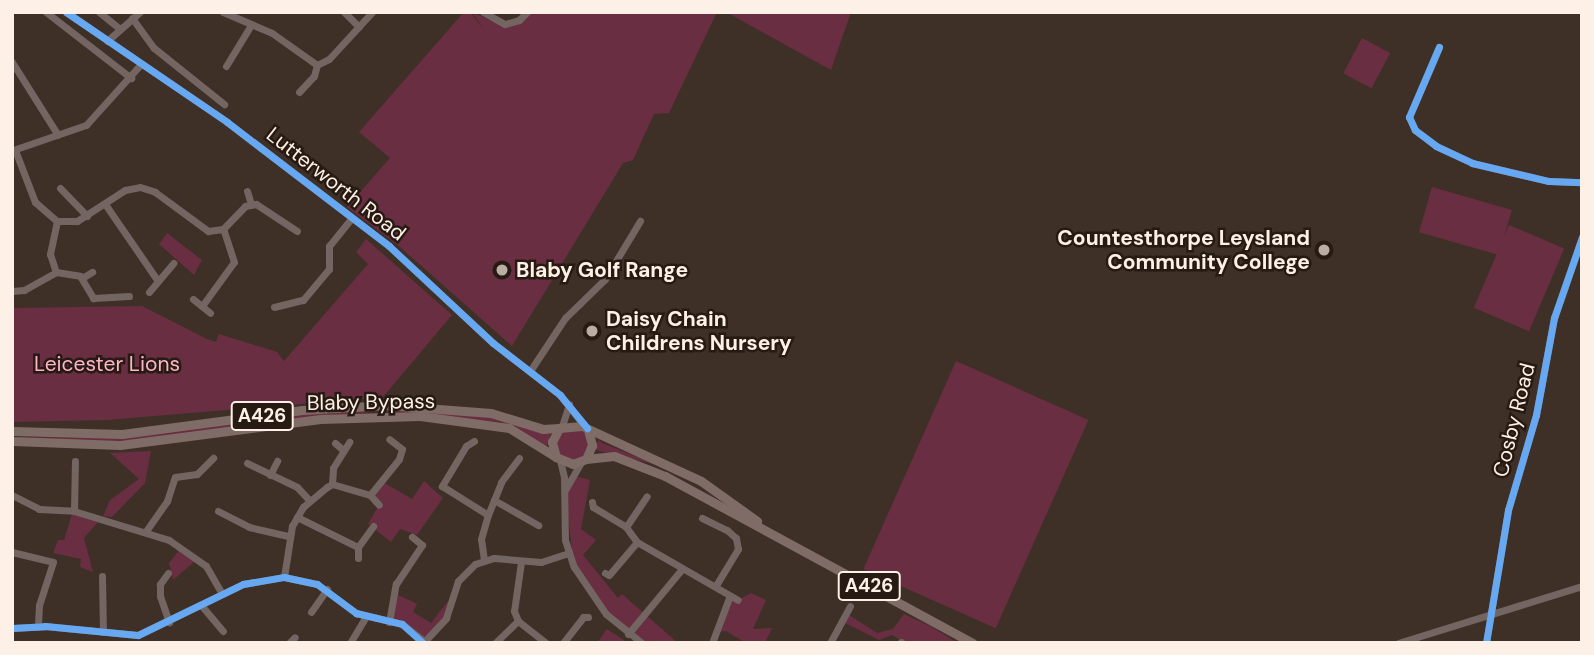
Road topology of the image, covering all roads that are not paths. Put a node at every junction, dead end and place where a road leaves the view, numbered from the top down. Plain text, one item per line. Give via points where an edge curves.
1 (46, 12) edge
2 (66, 12) edge
3 (99, 12) edge
4 (140, 12) edge
5 (223, 12) edge
6 (344, 12) edge
7 (372, 12) edge
8 (484, 12) edge
9 (527, 12) edge
10 (132, 18) junction
11 (251, 25) junction
12 (359, 27) junction
13 (118, 28) junction
14 (107, 41) junction
15 (1439, 47) dead end
16 (224, 54) dead end
17 (12, 62) edge
18 (141, 64) junction
19 (317, 65) junction
20 (131, 78) junction
21 (301, 87) dead end
22 (224, 104) dead end
23 (58, 135) junction
24 (13, 150) edge
25 (1582, 182) edge
26 (60, 188) dead end
27 (247, 191) dead end
28 (105, 204) junction
29 (251, 204) junction
30 (87, 216) junction
31 (352, 218) junction
32 (57, 221) junction
33 (640, 221) dead end
34 (223, 229) junction
35 (297, 231) dead end
36 (1582, 237) edge
37 (173, 263) dead end
38 (56, 272) junction
39 (92, 272) dead end
40 (82, 278) junction
41 (158, 281) junction
42 (12, 291) edge
43 (149, 292) dead end
44 (281, 294) dead end
45 (129, 296) dead end
46 (193, 299) dead end
47 (202, 306) junction
48 (210, 313) dead end
49 (530, 372) junction
50 (569, 404) junction
51 (561, 427) junction
52 (588, 429) junction
53 (12, 431) edge
54 (389, 439) dead end
55 (474, 441) dead end
56 (12, 442) edge
57 (349, 442) dead end
58 (335, 443) dead end
59 (343, 450) junction
60 (213, 458) dead end
61 (519, 458) dead end
62 (558, 459) junction
63 (75, 461) dead end
64 (277, 461) dead end
65 (583, 461) junction
66 (247, 463) dead end
67 (174, 468) dead end
68 (270, 475) junction
69 (175, 477) junction
70 (332, 484) junction
71 (565, 491) junction
72 (12, 495) edge
73 (370, 495) junction
74 (647, 496) dead end
75 (494, 500) junction
76 (310, 501) junction
77 (379, 505) dead end
78 (591, 507) dead end
79 (74, 511) junction
80 (224, 511) dead end
81 (488, 515) junction
82 (297, 517) junction
83 (706, 523) dead end
84 (538, 525) dead end
85 (373, 526) dead end
86 (626, 527) junction
87 (765, 529) junction
88 (146, 531) junction
89 (288, 536) junction
90 (412, 537) dead end
91 (637, 542) junction
92 (358, 547) junction
93 (12, 552) edge
94 (569, 553) junction
95 (358, 558) dead end
96 (484, 560) junction
97 (521, 562) junction
98 (682, 569) junction
99 (168, 573) dead end
100 (102, 574) dead end
101 (608, 576) dead end
102 (284, 577) junction
103 (1582, 586) edge
104 (715, 587) junction
105 (327, 589) junction
106 (222, 594) junction
107 (201, 605) junction
108 (850, 606) dead end
109 (311, 612) dead end
110 (584, 615) dead end
111 (1489, 615) junction
112 (365, 618) junction
113 (518, 621) junction
114 (169, 622) junction
115 (389, 622) junction
116 (38, 625) junction
117 (12, 628) edge
118 (223, 631) dead end
119 (103, 632) junction
120 (628, 634) junction
121 (138, 639) edge
122 (424, 642) edge
123 (350, 643) edge
124 (495, 643) edge
125 (545, 643) edge
126 (563, 643) edge
127 (642, 643) edge
128 (712, 643) edge
129 (830, 643) edge
130 (973, 643) edge
131 (1398, 643) edge
132 (1486, 643) edge

1 - 20 street
2 - 14 street, Lutterworth Road
3 - 13 street
4 - 10 street
5 - 11 street
6 - 12 street
7 - 12 street
8 - 9 street via 505,23 519,20
10 - 13 street
10 - 22 street via 154,48
11 - 16 street via 228,63
11 - 19 street via 272,33
12 - 19 street via 329,59
13 - 14 street
14 - 18 street, Lutterworth Road
15 - 25 street via 1409,117 1415,130 1472,163 1549,181
17 - 23 street
18 - 20 street
18 - 31 street, Lutterworth Road via 227,122
19 - 21 street
20 - 23 street via 86,125
23 - 24 street
24 - 32 street via 35,202
26 - 30 street
27 - 29 street
28 - 30 street
28 - 34 street via 125,190 140,187 155,192 202,229
28 - 41 street
29 - 34 street
29 - 35 street via 261,205
30 - 32 street
31 - 44 street via 329,246 327,273 299,304 278,306
31 - 49 street, Lutterworth Road
32 - 38 street via 50,254
33 - 49 street via 605,279 565,318
34 - 47 street via 234,262
36 - 111 street, Cosby Road via 1554,318 1536,415 1507,510
37 - 41 street
38 - 40 street
38 - 42 street
39 - 40 street
40 - 45 street via 93,298
41 - 43 street
46 - 47 street
47 - 48 street
49 - 50 street, Lutterworth Road
50 - 51 street via 569,416
50 - 52 street, Lutterworth Road
51 - 52 main road
51 - 53 main road, Blaby Bypass / A426 via 542,429 503,415 449,407 386,405 311,409 122,434
51 - 62 main road via 552,442
52 - 65 main road via 592,445
52 - 87 main road, A426 via 701,481
54 - 73 street via 405,446
55 - 81 street via 463,444 440,489
56 - 62 main road, Blaby Bypass / A426 via 120,445 320,419 401,415 502,426 526,435
57 - 59 street
58 - 59 street
59 - 70 street via 333,468
60 - 69 street via 197,474
61 - 75 street
62 - 65 main road
62 - 71 street
63 - 79 street
64 - 68 street
65 - 71 street
65 - 87 main road, A426 via 606,455 626,459
66 - 68 street
67 - 69 street
68 - 76 street via 297,487
69 - 88 street
70 - 73 street
70 - 76 street
71 - 94 street via 562,514
72 - 79 street via 39,509
73 - 77 street
74 - 86 street
75 - 81 street
75 - 84 street
76 - 82 street
78 - 86 street
79 - 88 street
80 - 89 street
81 - 96 street via 481,539
82 - 89 street
82 - 92 street
83 - 104 street via 736,538 738,549
85 - 92 street
86 - 91 street
87 - 130 main road, A426
88 - 106 street via 186,548 206,566
89 - 102 street
90 - 115 street via 426,548 396,584
91 - 98 street
91 - 101 street
92 - 95 street
93 - 116 street via 55,558 39,604
94 - 97 street
94 - 120 street via 594,598
96 - 97 street
96 - 122 street via 458,581 446,618
97 - 113 street via 513,602
98 - 104 street
98 - 120 street
99 - 114 street via 156,583
100 - 119 street
102 - 105 street
102 - 106 street via 261,578
103 - 111 street
104 - 128 street via 733,599
105 - 109 street
105 - 112 street
106 - 107 street
107 - 114 street
107 - 118 street
108 - 129 street
110 - 126 street
111 - 131 street
111 - 132 street, Cosby Road
112 - 115 street
112 - 123 street
113 - 124 street
113 - 125 street
114 - 121 street
115 - 122 street via 411,628
116 - 117 street
116 - 119 street
119 - 121 street
120 - 127 street

